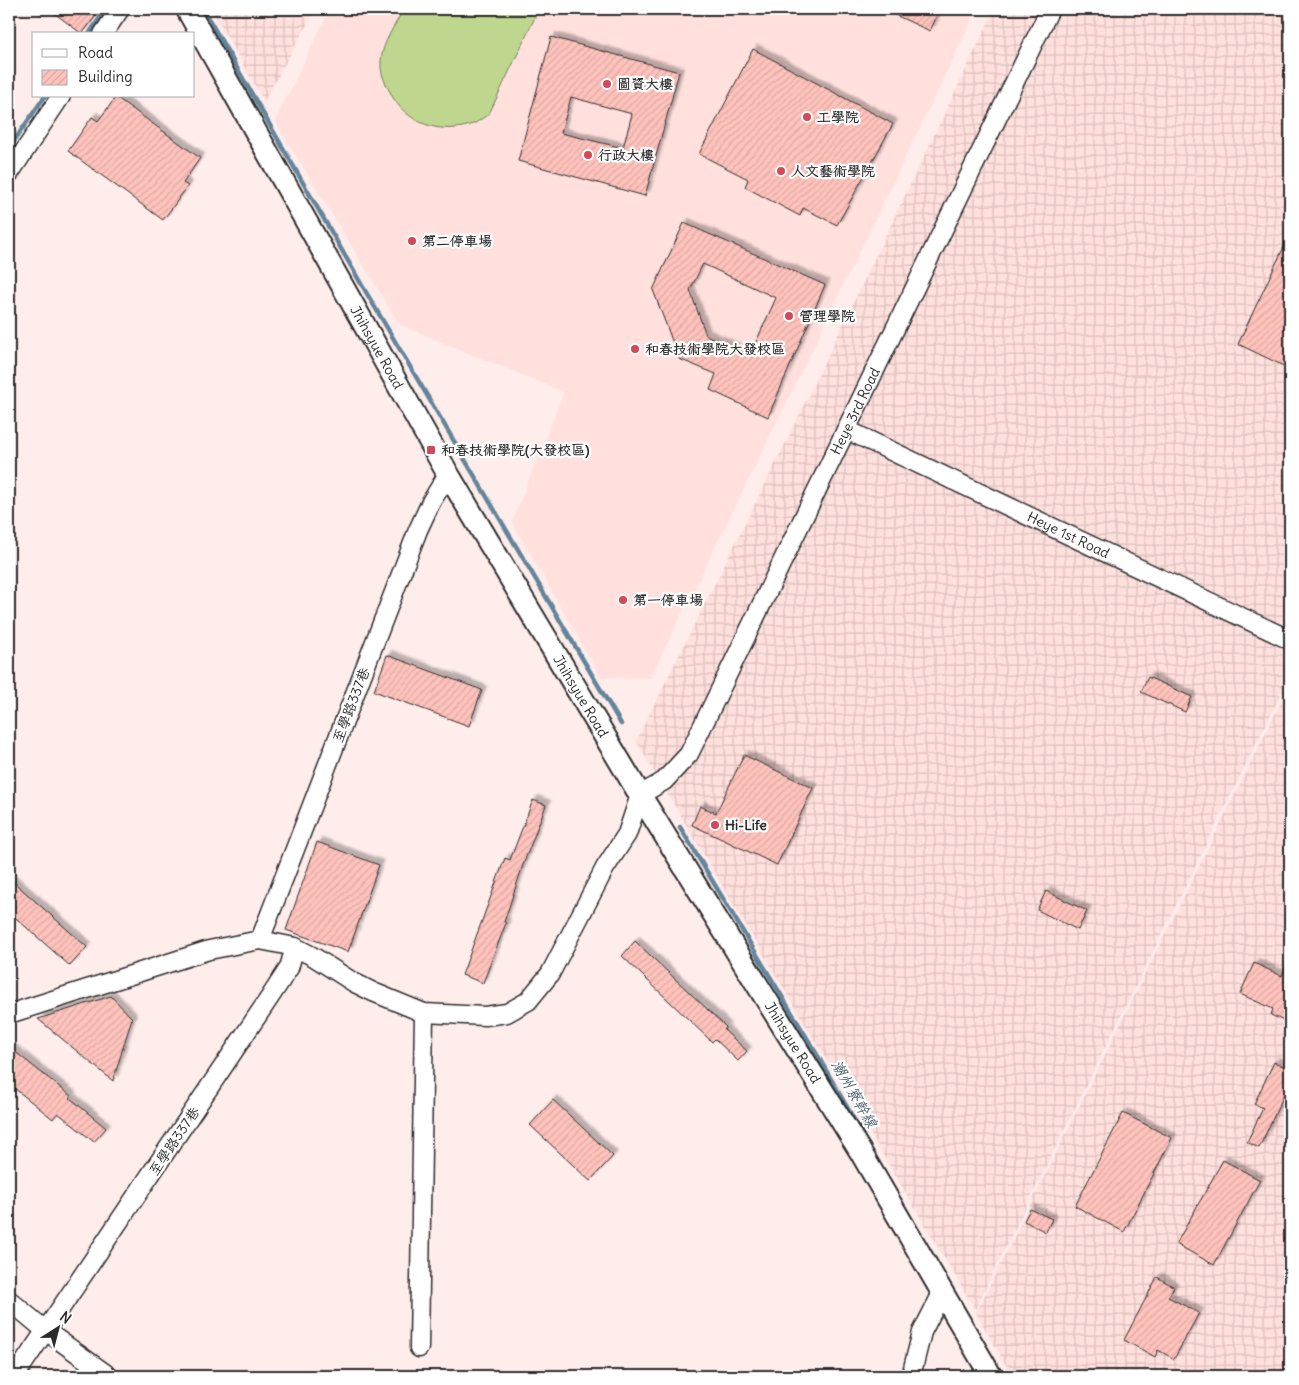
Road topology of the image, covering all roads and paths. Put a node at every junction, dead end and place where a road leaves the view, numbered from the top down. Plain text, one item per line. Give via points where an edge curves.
1 (120, 9) edge
2 (187, 9) edge
3 (1050, 9) edge
4 (104, 32) edge
5 (60, 98) edge
6 (9, 174) edge
7 (847, 430) junction
8 (448, 474) junction
9 (1290, 640) edge
10 (640, 795) junction
11 (260, 940) junction
12 (295, 947) junction
13 (424, 1013) junction
14 (9, 1014) edge
15 (942, 1293) junction
16 (9, 1300) edge
17 (46, 1331) junction
18 (419, 1348) dead end
19 (15, 1376) edge
20 (109, 1376) edge
21 (911, 1376) edge
22 (991, 1376) edge

1 - 4 street
2 - 8 street, Jhihsyue Road
3 - 7 street, Heye 3rd Road
5 - 6 street
7 - 9 street, Heye 1st Road
7 - 10 street, Heye 3rd Road via 689,754 664,782
8 - 10 street, Jhihsyue Road
8 - 11 street, 至學路337巷 via 418,530
10 - 13 street via 627,834 605,868 550,974 528,1001 507,1013 485,1016
10 - 15 street, Jhihsyue Road via 860,1152
11 - 12 street
11 - 14 street via 209,950
12 - 13 street via 353,982
12 - 17 street, 至學路337巷 via 289,968
13 - 18 street
15 - 21 street via 922,1332
15 - 22 street, Jhihsyue Road
16 - 17 street
17 - 19 street, 至學路337巷
17 - 20 street

